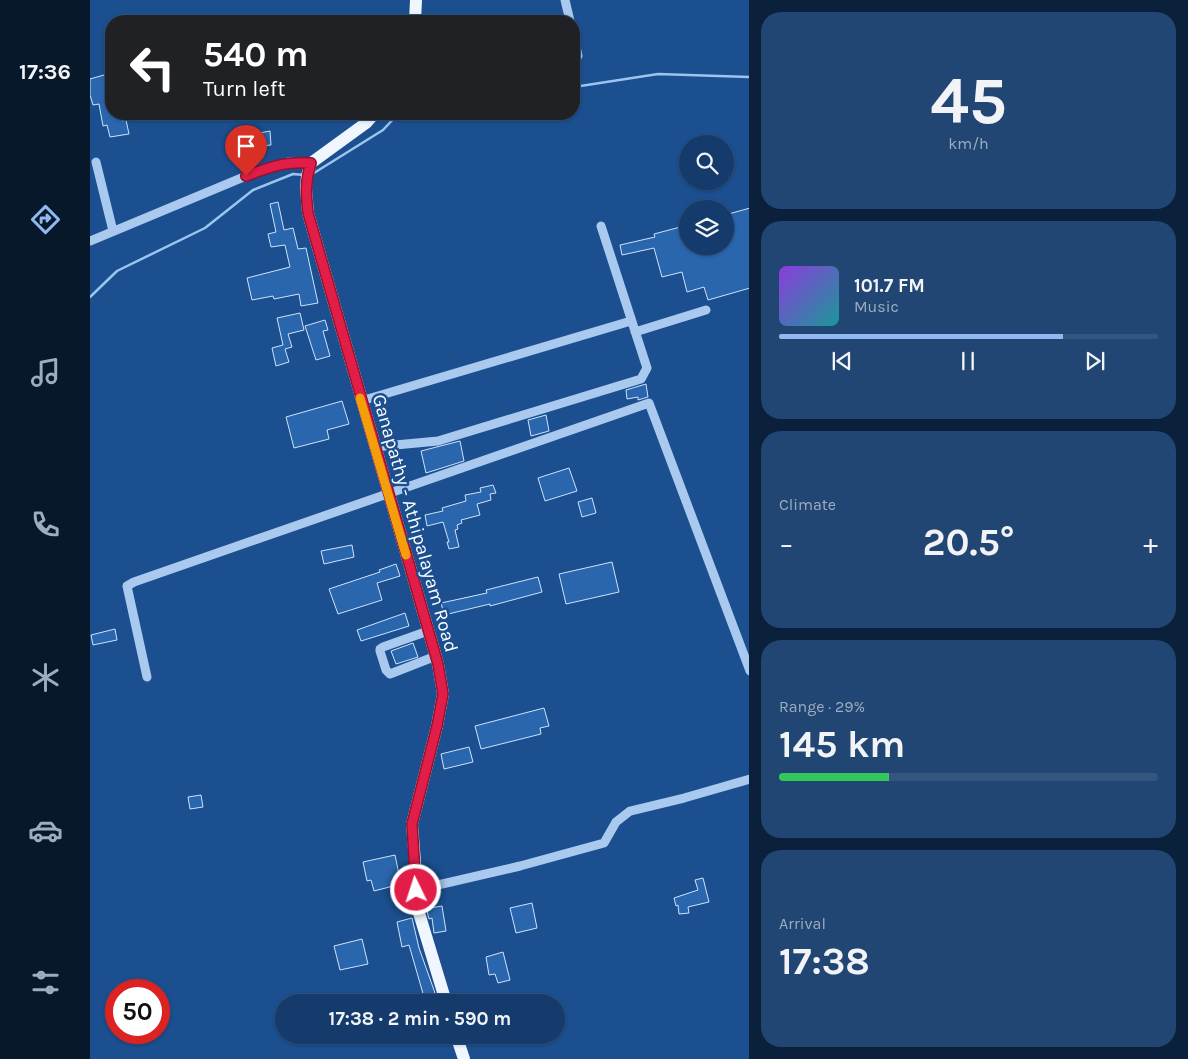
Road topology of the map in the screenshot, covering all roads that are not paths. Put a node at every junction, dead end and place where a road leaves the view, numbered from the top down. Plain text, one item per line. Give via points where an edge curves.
1 (416, 0) edge
2 (565, 0) edge
3 (415, 15) edge
4 (569, 15) edge
5 (369, 120) edge
6 (96, 162) dead end
7 (311, 163) junction
8 (601, 226) dead end
9 (113, 231) junction
10 (90, 241) edge
11 (706, 310) dead end
12 (631, 321) junction
13 (635, 332) junction
14 (361, 401) junction
15 (374, 447) junction
16 (388, 494) junction
17 (428, 631) junction
18 (436, 656) junction
19 (749, 671) edge
20 (148, 677) dead end
21 (749, 779) edge
22 (416, 890) junction
23 (444, 994) edge
24 (459, 1044) edge
25 (464, 1059) edge

1 - 3 main road
2 - 4 street
5 - 7 main road
6 - 9 street
7 - 9 street via 288,162 263,169
7 - 14 main road, Ganapathy - Athipalayam Road via 306,188 308,213
8 - 12 street
9 - 10 street
11 - 13 street
12 - 13 street
12 - 14 street
13 - 15 street via 647,368 640,379 438,441
14 - 15 main road, Ganapathy - Athipalayam Road
15 - 16 main road, Ganapathy - Athipalayam Road
16 - 17 main road, Ganapathy - Athipalayam Road
16 - 19 street via 649,402
16 - 20 street via 127,586
17 - 18 main road, Ganapathy - Athipalayam Road
17 - 18 street via 380,649 386,670 390,674
18 - 22 main road, Ganapathy - Athipalayam Road via 443,694 412,824
21 - 22 street via 630,811 616,822 604,843
22 - 23 main road, Ganapathy - Athipalayam Road via 419,913
24 - 25 main road

